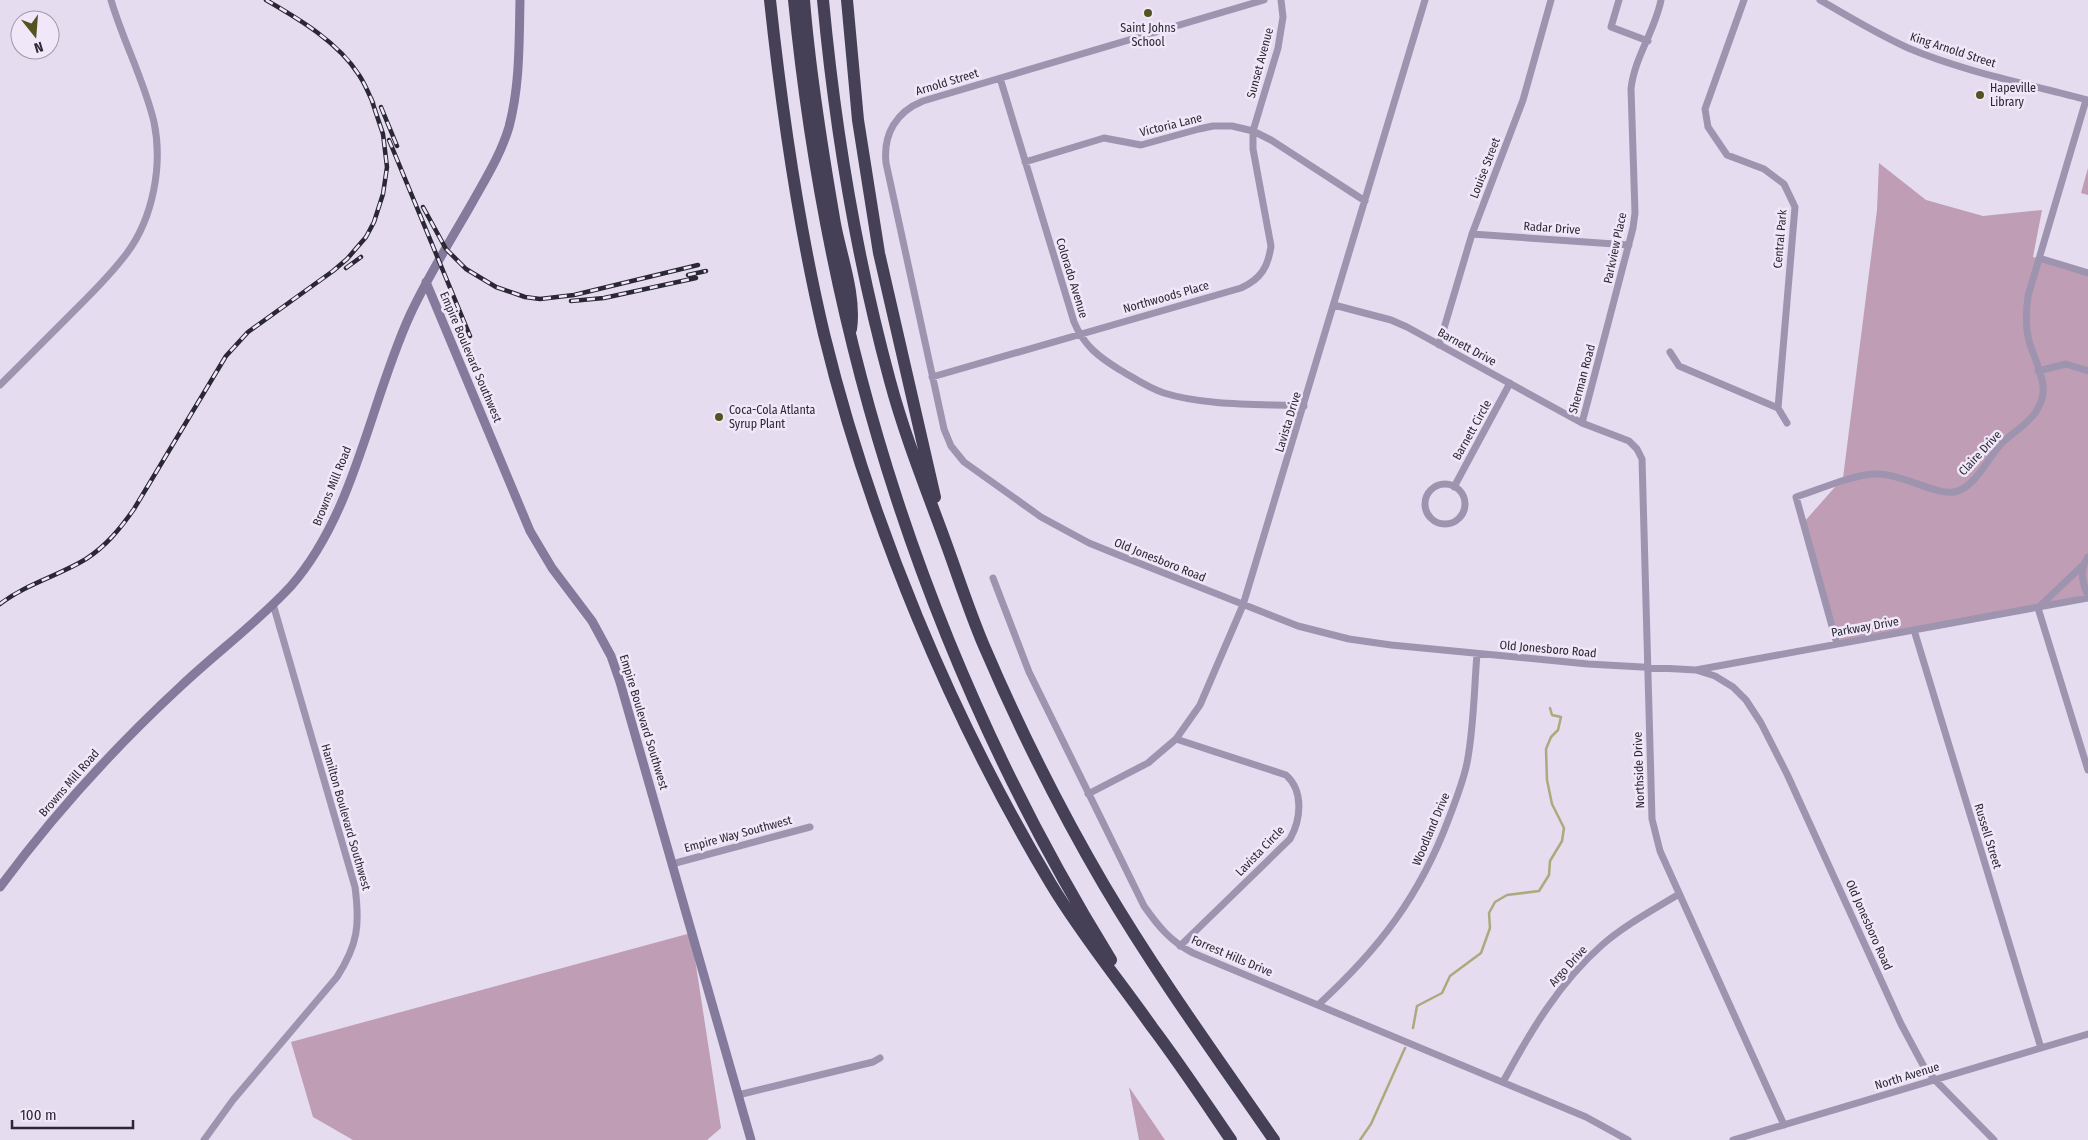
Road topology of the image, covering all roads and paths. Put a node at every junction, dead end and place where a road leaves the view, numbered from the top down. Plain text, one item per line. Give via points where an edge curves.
1 (111, 0) edge
2 (520, 0) edge
3 (770, 0) edge
4 (794, 0) edge
5 (804, 0) edge
6 (823, 0) edge
7 (847, 0) edge
8 (855, 0) edge
9 (1264, 0) edge
10 (1281, 0) edge
11 (1425, 0) edge
12 (1552, 0) edge
13 (1619, 0) edge
14 (1661, 0) edge
15 (1744, 0) edge
16 (1820, 0) edge
17 (1648, 41) junction
18 (853, 64) junction
19 (1000, 78) junction
20 (2087, 100) edge
21 (1253, 131) junction
22 (1025, 162) junction
23 (1365, 202) junction
24 (1472, 234) junction
25 (1629, 245) junction
26 (2039, 258) junction
27 (2088, 273) edge
28 (426, 282) junction
29 (1334, 305) junction
30 (1079, 334) junction
31 (850, 336) junction
32 (1604, 340) joint
33 (1439, 345) junction
34 (1670, 352) dead end
35 (2038, 371) junction
36 (2088, 371) edge
37 (932, 377) junction
38 (1510, 384) junction
39 (0, 385) edge
40 (1304, 406) junction
41 (1778, 408) junction
42 (1582, 423) junction
43 (1787, 423) dead end
44 (1454, 487) junction
45 (947, 545) junction
46 (2088, 557) edge
47 (2082, 566) junction
48 (993, 578) dead end
49 (2088, 597) edge
50 (273, 604) junction
51 (1243, 605) junction
52 (2038, 608) junction
53 (1914, 630) junction
54 (1837, 644) junction
55 (1477, 654) junction
56 (1647, 668) junction
57 (1696, 670) junction
58 (1176, 739) junction
59 (2088, 770) edge
60 (1088, 794) junction
61 (810, 827) dead end
62 (672, 864) junction
63 (0, 887) edge
64 (1679, 894) junction
65 (1180, 946) junction
66 (1318, 1005) junction
67 (1154, 1028) junction
68 (2088, 1034) edge
69 (2041, 1048) junction
70 (880, 1058) dead end
71 (1935, 1080) junction
72 (1503, 1082) junction
73 (738, 1095) junction
74 (1784, 1125) junction
75 (204, 1140) edge
76 (751, 1140) edge
77 (1231, 1140) edge
78 (1274, 1140) edge
79 (1628, 1140) edge
80 (1733, 1140) edge
81 (1994, 1140) edge

1 - 39 street via 154,124 156,168 150,203 128,252 109,276
2 - 28 street, Browns Mill Road via 516,93 508,128 496,162
3 - 67 highway via 780,92 810,271 862,466 892,551 956,702 1029,846 1075,922
4 - 31 highway via 814,164
5 - 31 highway via 826,172 853,313
6 - 45 highway via 844,174 865,279 896,400
7 - 18 highway
8 - 18 highway
9 - 19 street, Arnold Street
10 - 21 street, Sunset Avenue via 1284,17 1278,48
11 - 23 street, Lavista Drive
12 - 24 street, Louise Street via 1523,100
13 - 17 street via 1611,28
14 - 17 street
15 - 41 street, Central Park via 1705,109 1708,127 1727,155 1764,169 1784,184 1795,207
16 - 20 street, King Arnold Street via 1866,28 1909,48 1958,66
17 - 25 street, Parkview Place via 1632,76 1635,213
18 - 45 highway via 858,120 879,253
19 - 22 street, Colorado Avenue
19 - 37 street, Arnold Street via 913,105 896,120 886,140 886,164
20 - 26 street, Claire Drive
21 - 22 street, Victoria Lane via 1213,126 1141,145 1104,138
21 - 23 street, Victoria Lane
21 - 30 street, Northwoods Place via 1253,149 1271,246 1269,262 1260,276 1241,288
22 - 30 street, Colorado Avenue
23 - 29 street, Lavista Drive
24 - 25 street, Radar Drive
24 - 33 street, Louise Street
25 - 32 street, Parkview Place
26 - 27 street
26 - 35 street, Claire Drive via 2028,296 2026,318 2028,339
28 - 50 street, Browns Mill Road via 397,346 333,522 307,566
28 - 62 street, Empire Boulevard Southwest via 530,531 552,568 592,621 611,656
29 - 33 street, Barnett Drive via 1391,320
29 - 40 street, Lavista Drive
30 - 37 street, Northwoods Place
30 - 40 street, Colorado Avenue via 1100,357 1164,393 1224,402
31 - 67 highway via 902,516 958,664 1010,781 1086,919
32 - 42 street, Sherman Road
33 - 38 street, Barnett Drive
34 - 41 street via 1679,366
35 - 36 street via 2066,364
35 - 54 street, Claire Drive via 2044,390 2036,412 2001,444 1962,489 1944,492 1897,476 1876,474 1796,497
37 - 51 street, Old Jonesboro Road via 951,446 964,462 998,487 1041,516 1089,542
38 - 42 street, Barnett Drive
38 - 44 street, Barnett Circle
40 - 51 street, Lavista Drive
41 - 43 street
42 - 56 street, Northside Drive via 1629,441 1642,458
44 - 44 street via 1441,485 1426,496 1425,509 1432,520 1444,524 1457,520 1461,515 1465,503
45 - 78 highway via 983,645 1072,827 1140,944
46 - 47 street
47 - 49 street
47 - 52 street
48 - 60 street, Forrest Hills Drive via 1029,672
49 - 52 street, Parkway Drive
50 - 63 street, Browns Mill Road via 190,677 109,756 63,807
50 - 75 street, Hamilton Boulevard Southwest via 356,887 359,914 355,940 337,977 233,1100
51 - 55 street, Old Jonesboro Road via 1298,626 1348,639
51 - 58 street, Lavista Drive via 1200,705
52 - 53 street, Parkway Drive
52 - 59 street
53 - 54 street, Parkway Drive
53 - 69 street, Russell Street
54 - 57 street, Parkway Drive
55 - 56 street, Old Jonesboro Road
55 - 66 street, Woodland Drive via 1467,764 1438,847 1414,893 1385,936 1351,975
56 - 57 street, Old Jonesboro Road
56 - 64 street, Northside Drive via 1652,819 1660,851
57 - 71 street, Old Jonesboro Road via 1716,676 1733,687 1761,723 1901,1024 1923,1066
58 - 60 street, Lavista Drive via 1148,763
58 - 65 street, Lavista Circle via 1286,776 1295,786 1300,812 1298,826 1290,839
60 - 65 street, Forrest Hills Drive via 1144,906 1162,931
61 - 62 street, Empire Way Southwest
62 - 73 street, Empire Boulevard Southwest
64 - 72 street, Argo Drive via 1630,925 1585,962 1538,1019
64 - 74 street, Northside Drive
65 - 66 street, Forrest Hills Drive
66 - 72 street, Forrest Hills Drive
67 - 77 highway
68 - 69 street, North Avenue
69 - 71 street, North Avenue
70 - 73 street
71 - 74 street, North Avenue
71 - 81 street, Old Jonesboro Road
72 - 79 street, Forrest Hills Drive via 1586,1117
73 - 76 street, Empire Boulevard Southwest
74 - 80 street, North Avenue

